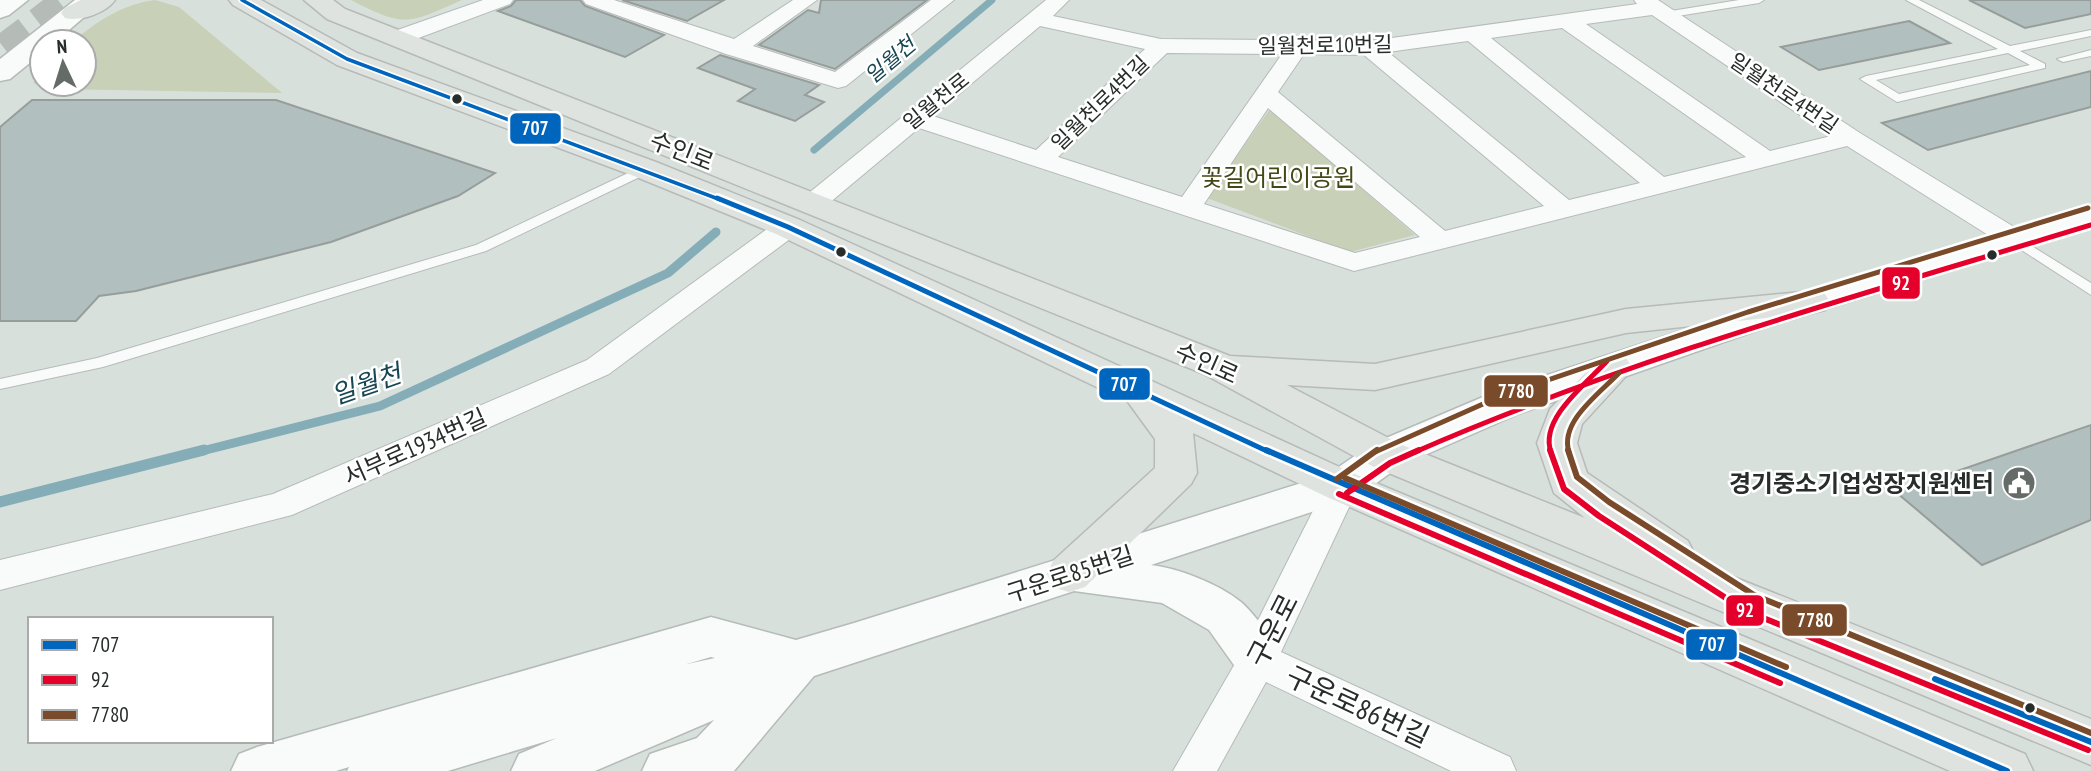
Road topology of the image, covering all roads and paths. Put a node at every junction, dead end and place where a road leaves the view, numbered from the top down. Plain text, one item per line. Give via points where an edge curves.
1 (102, 0) edge
2 (317, 0) edge
3 (503, 0) edge
4 (593, 0) edge
5 (665, 0) edge
6 (807, 0) edge
7 (944, 0) edge
8 (1059, 0) edge
9 (1759, 0) edge
10 (1911, 0) edge
11 (238, 1) edge
12 (74, 4) edge
13 (1655, 8) edge
14 (639, 16) junction
15 (1037, 19) junction
16 (1567, 21) junction
17 (2091, 33) edge
18 (1474, 34) junction
19 (397, 38) junction
20 (1161, 46) junction
21 (1297, 48) junction
22 (1370, 48) junction
23 (734, 49) junction
24 (2011, 51) junction
25 (2091, 53) edge
26 (1, 58) edge
27 (2063, 60) dead end
28 (1266, 94) junction
29 (914, 118) junction
30 (1851, 138) junction
31 (1766, 159) junction
32 (1040, 160) junction
33 (645, 169) junction
34 (1660, 186) junction
35 (1188, 208) junction
36 (1565, 210) junction
37 (800, 215) junction
38 (2091, 216) edge
39 (2014, 239) junction
40 (1441, 241) junction
41 (2091, 272) edge
42 (2072, 278) junction
43 (2091, 290) edge
44 (1812, 302) junction
45 (1217, 365) junction
46 (1613, 367) junction
47 (0, 384) edge
48 (1141, 392) junction
49 (1386, 455) junction
50 (1342, 486) junction
51 (1069, 574) junction
52 (0, 575) edge
53 (1750, 603) junction
54 (798, 660) junction
55 (1258, 660) junction
56 (2091, 742) edge
57 (713, 764) edge
58 (1476, 766) edge
59 (257, 771) edge
60 (373, 771) edge
61 (537, 771) edge
62 (668, 771) edge
63 (1194, 771) edge
64 (2007, 771) edge

1 - 12 main road
2 - 19 main road, 수인로 via 336,14
3 - 19 street
4 - 14 street
5 - 14 street
6 - 23 street
7 - 23 street via 838,81
8 - 15 street, 일월천로
9 - 13 lane
10 - 24 lane
11 - 33 main road, 수인로 via 347,60
12 - 26 street
13 - 16 street, 일월천로10번길
13 - 30 street, 일월천로4번길
14 - 23 street
15 - 20 street, 일월천로10번길
15 - 29 street, 일월천로
16 - 18 street, 일월천로10번길
16 - 31 street
17 - 24 lane
18 - 22 street, 일월천로10번길
18 - 34 street
19 - 37 main road, 수인로
20 - 21 street, 일월천로10번길
20 - 32 street, 일월천로4번길
21 - 22 street, 일월천로10번길
21 - 28 street
22 - 36 street
24 - 24 lane via 1918,69 1866,79 1897,98 2041,66
25 - 27 lane
28 - 35 street
28 - 40 street
29 - 32 street, 일월천로4번길
29 - 37 street, 일월천로
30 - 31 street, 일월천로4번길
30 - 39 street
31 - 34 street, 일월천로4번길
32 - 35 street, 일월천로4번길
33 - 37 main road, 수인로
33 - 47 lane via 481,248 98,363
34 - 36 street, 일월천로4번길
35 - 40 street, 일월천로4번길 via 1354,262
36 - 40 street, 일월천로4번길
37 - 45 main road, 수인로
37 - 48 main road, 수인로
37 - 52 street, 서부로1934번길 via 598,367 280,506
38 - 39 street, 구운로85번길
39 - 42 lane
39 - 44 street, 구운로85번길
41 - 42 lane
42 - 43 lane
44 - 45 main road via 1626,321 1375,377
44 - 46 street, 구운로85번길
45 - 49 main road, 수인로
46 - 49 street, 구운로85번길 via 1504,404
46 - 53 main road via 1564,419 1557,443 1569,482
48 - 50 main road, 수인로
48 - 51 main road via 1175,437 1176,473
49 - 50 street, 구운로85번길
49 - 53 main road, 수인로
50 - 51 street, 구운로85번길
50 - 55 street, 구운로
50 - 64 main road, 수인로
51 - 54 street, 구운로85번길
51 - 55 street via 1170,586 1225,616
53 - 56 main road, 수인로
54 - 57 street
54 - 59 street via 711,637
54 - 60 street, 구운로85번길 via 531,722
54 - 61 street, 구운로85번길
55 - 58 street, 구운로86번길
55 - 63 street, 구운로
57 - 62 street

